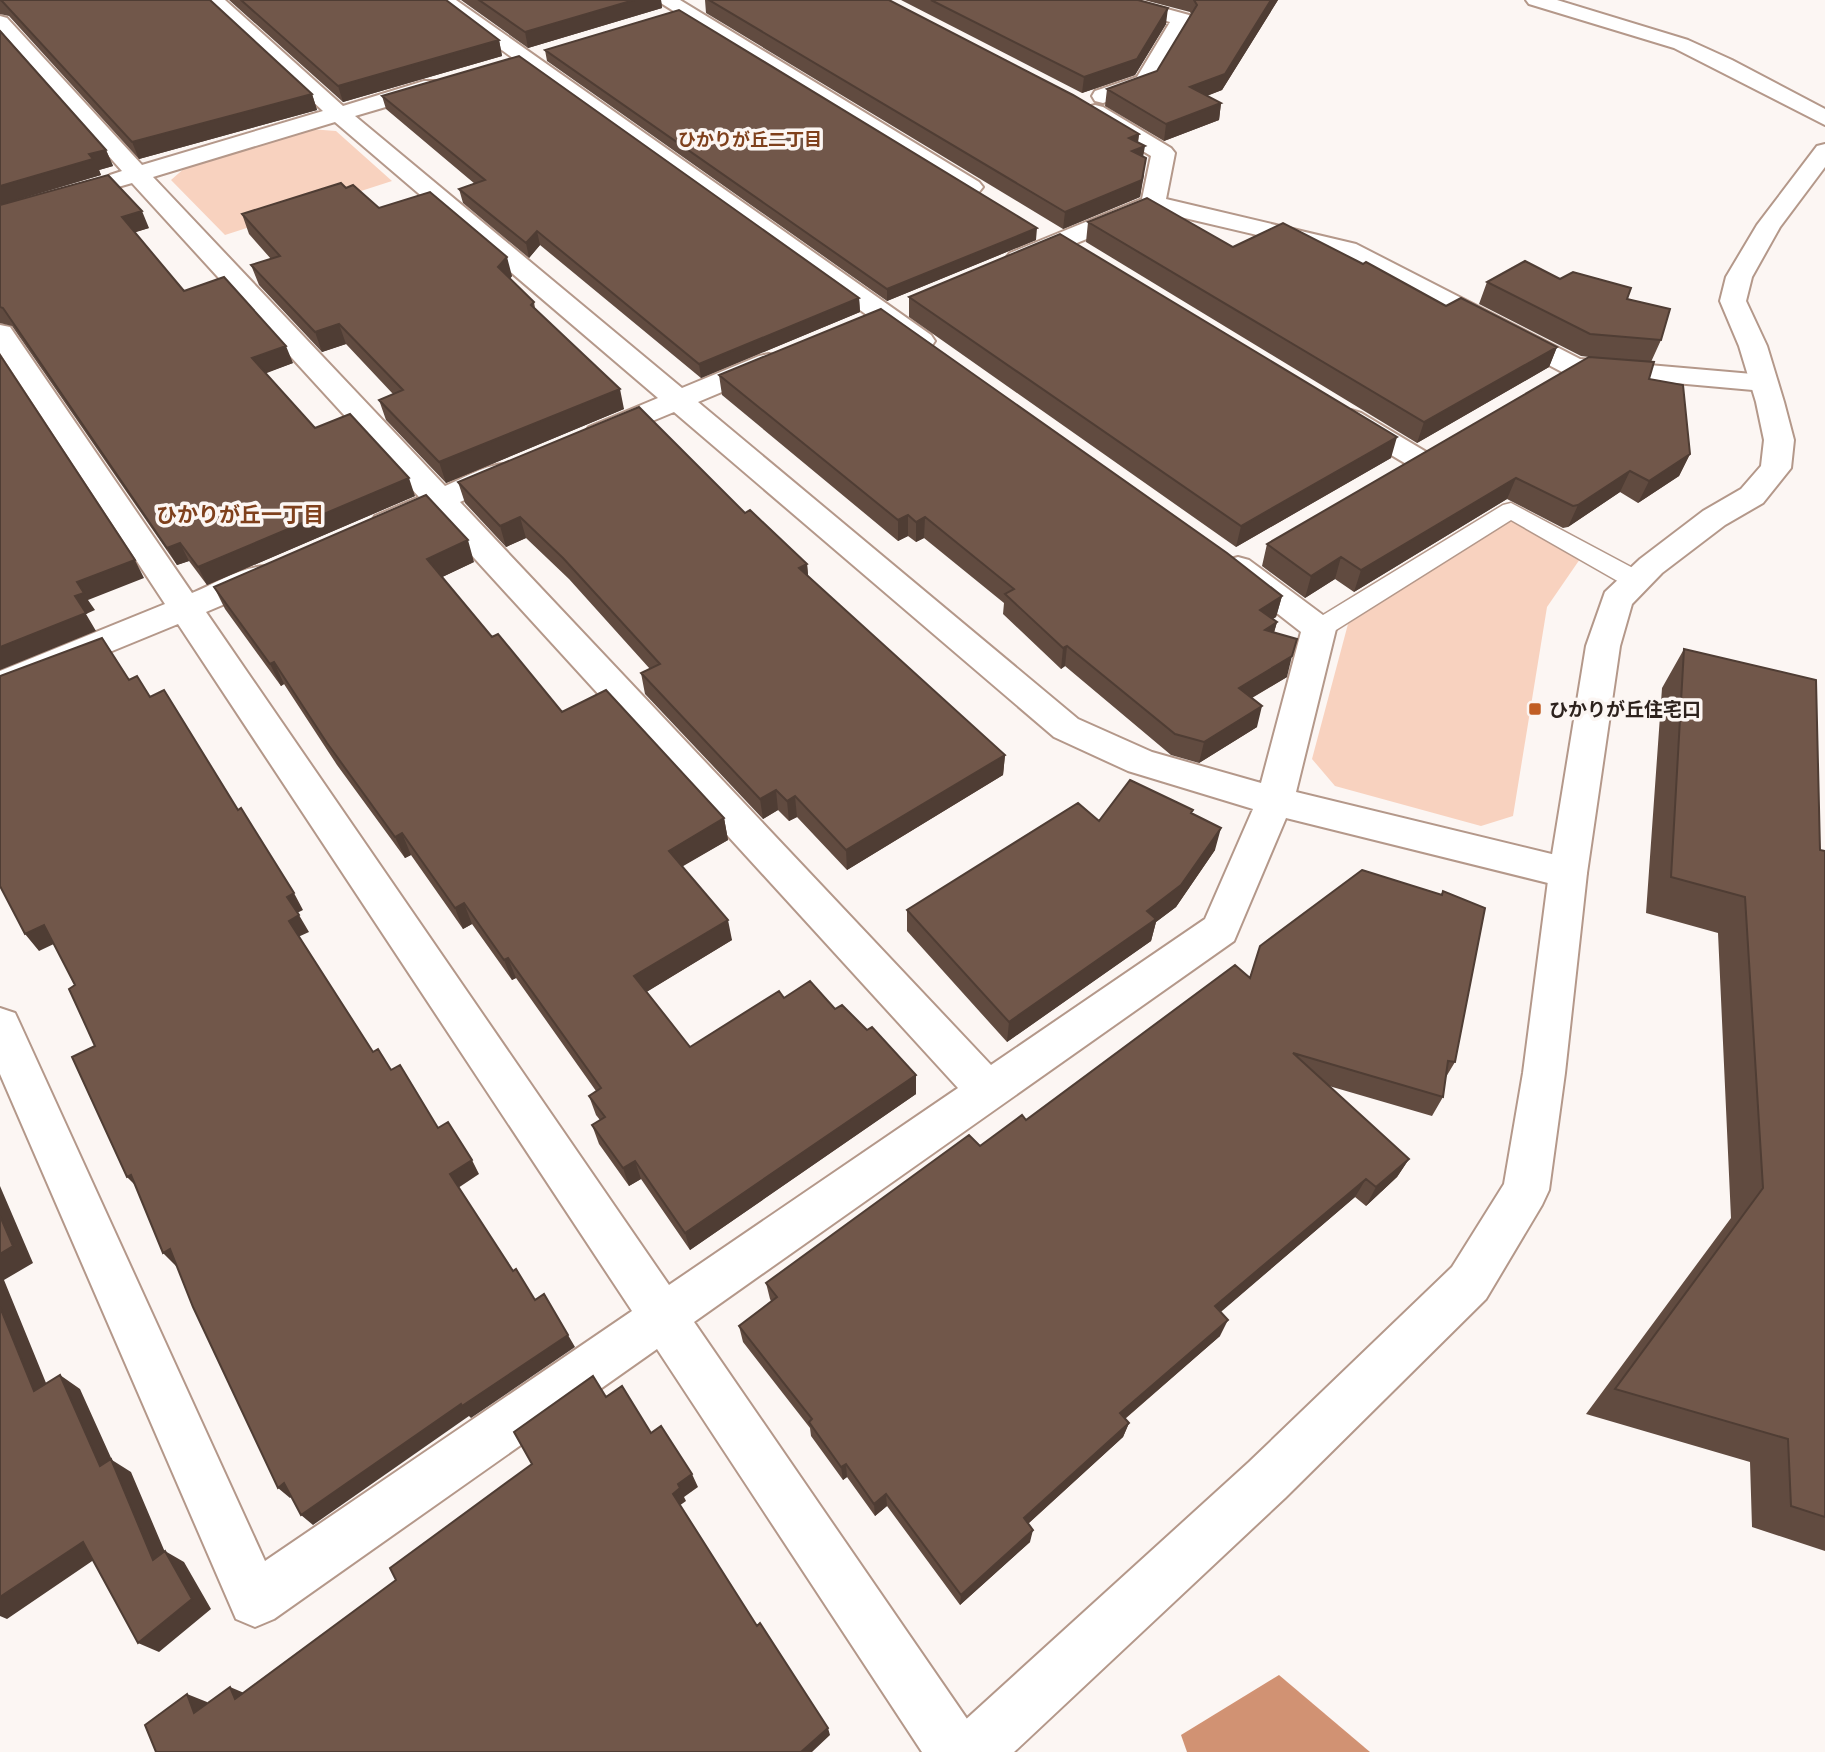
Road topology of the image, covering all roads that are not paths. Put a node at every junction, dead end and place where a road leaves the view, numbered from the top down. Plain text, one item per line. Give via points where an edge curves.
1 (213, 0) edge
2 (443, 0) edge
3 (1111, 0) edge
4 (1535, 0) edge
5 (679, 8) edge
6 (0, 22) edge
7 (459, 78) edge
8 (339, 114) junction
9 (1825, 118) edge
10 (1825, 151) edge
11 (137, 174) junction
12 (100, 186) edge
13 (988, 198) edge
14 (1153, 203) junction
15 (1035, 227) edge
16 (1070, 249) junction
17 (996, 268) edge
18 (0, 333) edge
19 (794, 352) edge
20 (952, 363) edge
21 (1764, 383) junction
22 (678, 400) junction
23 (1325, 403) edge
24 (578, 442) edge
25 (1418, 459) edge
26 (528, 462) edge
27 (441, 499) junction
28 (365, 532) edge
29 (1235, 555) edge
30 (289, 566) edge
31 (1637, 581) junction
32 (187, 610) junction
33 (1319, 629) junction
34 (0, 685) edge
35 (1275, 801) junction
36 (1568, 873) junction
37 (0, 1026) edge
38 (988, 1090) junction
39 (662, 1316) junction
40 (956, 1752) edge
41 (972, 1752) edge

1 - 8 street
2 - 20 street
3 - 14 street via 1182,19 1145,81 1075,101 1163,153
4 - 9 street via 1681,44
5 - 13 street
6 - 11 street
7 - 8 street
8 - 11 street
8 - 22 street
10 - 21 street via 1769,225 1739,277 1733,301
11 - 12 street
11 - 27 street
14 - 16 street
14 - 21 street via 1347,249 1562,374
15 - 16 street
16 - 17 street
18 - 32 street
19 - 22 street
21 - 31 street via 1779,440 1776,468 1752,496 1714,518
22 - 24 street
22 - 35 street via 1066,728 1141,762
23 - 25 street
26 - 27 street
27 - 28 street
27 - 38 street
29 - 33 street
30 - 32 street
31 - 33 lane via 1511,510
31 - 36 street via 1617,600 1603,646
32 - 34 street
32 - 39 street
33 - 35 street
35 - 36 street
35 - 38 street via 1220,930
36 - 41 street via 1526,1191 1469,1283 1267,1480
37 - 39 street via 255,1600
38 - 39 street
39 - 40 street

